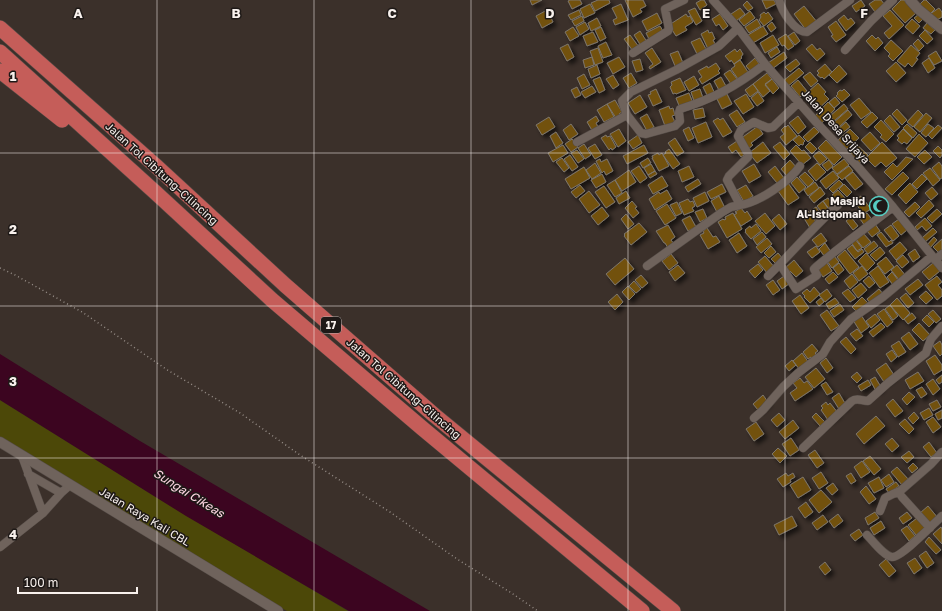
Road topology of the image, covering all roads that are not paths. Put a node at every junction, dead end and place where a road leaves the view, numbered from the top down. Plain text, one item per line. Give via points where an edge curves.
1 (684, 0) edge
2 (713, 0) edge
3 (778, 0) edge
4 (850, 0) edge
5 (893, 0) edge
6 (910, 0) edge
7 (0, 28) edge
8 (738, 28) junction
9 (942, 29) edge
10 (845, 50) dead end
11 (0, 52) edge
12 (633, 53) dead end
13 (765, 64) junction
14 (0, 71) edge
15 (799, 102) junction
16 (627, 115) junction
17 (577, 142) dead end
18 (800, 166) dead end
19 (156, 193) junction
20 (740, 204) junction
21 (838, 205) dead end
22 (893, 207) junction
23 (942, 254) edge
24 (934, 258) junction
25 (780, 264) junction
26 (647, 266) dead end
27 (942, 268) edge
28 (768, 276) dead end
29 (942, 326) edge
30 (754, 418) dead end
31 (0, 442) edge
32 (803, 448) dead end
33 (942, 452) edge
34 (22, 456) junction
35 (28, 474) junction
36 (70, 486) junction
37 (900, 491) junction
38 (61, 494) junction
39 (880, 511) dead end
40 (43, 513) junction
41 (942, 516) edge
42 (930, 528) junction
43 (867, 535) dead end
44 (0, 547) edge
45 (278, 611) edge
46 (642, 611) edge
47 (673, 611) edge

1 - 12 street via 665,9 668,31
2 - 8 street, Jalan Desa Srijaya
3 - 4 street via 784,13 795,26 807,32
5 - 10 street
6 - 9 street
7 - 47 highway, Jalan Tol Cibitung–Cilincing / 17 via 428,410
8 - 13 street, Jalan Desa Srijaya
8 - 16 street via 719,46 631,92 622,101
11 - 19 highway, Jalan Tol Cibitung–Cilincing / 17
13 - 15 street, Jalan Desa Srijaya
13 - 16 street via 722,93 680,109 680,121 675,126 641,133
14 - 19 highway
15 - 20 street via 773,127 768,128 754,122 738,135 748,157 728,180
15 - 22 street, Jalan Desa Srijaya
16 - 17 street
18 - 20 street via 776,189
19 - 46 highway, Jalan Tol Cibitung–Cilincing / 17 via 272,300
20 - 26 street via 721,213
21 - 25 street
22 - 24 street, Jalan Desa Srijaya
22 - 25 street via 816,267 814,269 817,275 796,289
23 - 24 street
24 - 27 street, Jalan Desa Srijaya
24 - 30 street via 851,319 830,342 823,354 793,378
25 - 28 street
29 - 32 street via 934,334 926,352 868,401 852,401
31 - 34 street, Jalan Raya Kali CBL
33 - 37 street
34 - 35 street
34 - 36 street, Jalan Raya Kali CBL
35 - 38 street
35 - 40 street
36 - 38 street
36 - 45 street, Jalan Raya Kali CBL
37 - 39 street via 885,498
37 - 42 street via 899,494
38 - 40 street
40 - 44 street
41 - 42 street
42 - 43 street via 909,547 892,557 884,553

